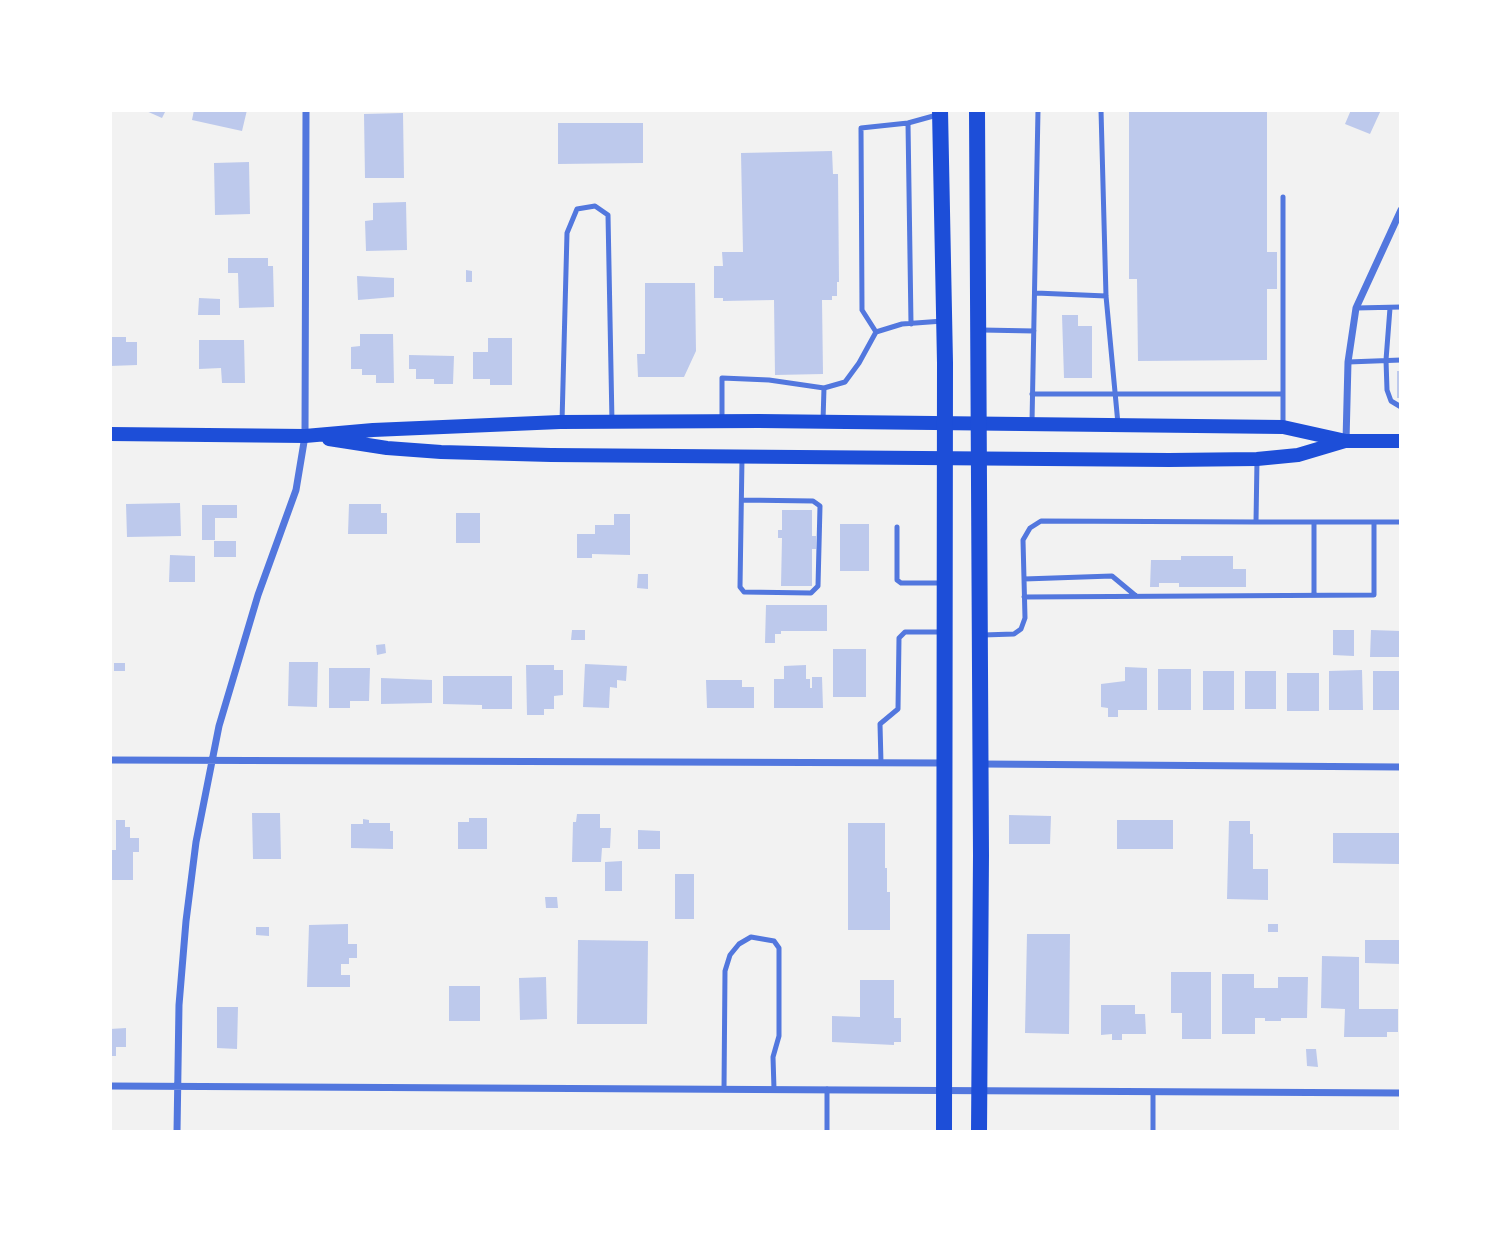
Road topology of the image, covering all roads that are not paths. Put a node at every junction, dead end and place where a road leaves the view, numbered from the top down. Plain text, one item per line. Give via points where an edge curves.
1 (306, 110) edge
2 (977, 110) edge
3 (1038, 110) edge
4 (1101, 110) edge
5 (940, 112) edge
6 (908, 122) junction
7 (1283, 197) dead end
8 (1401, 210) edge
9 (1036, 293) junction
10 (1106, 296) junction
11 (1401, 307) edge
12 (1356, 308) junction
13 (1390, 309) junction
14 (944, 321) junction
15 (911, 324) junction
16 (978, 330) junction
17 (1034, 331) junction
18 (876, 332) junction
19 (1385, 360) junction
20 (1401, 360) edge
21 (1348, 362) junction
22 (824, 388) junction
23 (1032, 394) junction
24 (1282, 394) junction
25 (1116, 395) junction
26 (1401, 407) edge
27 (722, 421) junction
28 (823, 421) junction
29 (562, 422) junction
30 (612, 422) junction
31 (945, 423) junction
32 (978, 423) junction
33 (1032, 423) junction
34 (1118, 424) junction
35 (1283, 427) junction
36 (110, 434) edge
37 (305, 436) junction
38 (1346, 441) junction
39 (1401, 442) edge
40 (742, 458) junction
41 (945, 458) junction
42 (978, 458) junction
43 (1257, 459) junction
44 (741, 500) junction
45 (1256, 522) junction
46 (1314, 522) junction
47 (1401, 522) edge
48 (1374, 523) junction
49 (897, 527) dead end
50 (1024, 579) junction
51 (945, 583) junction
52 (1314, 595) junction
53 (1136, 596) junction
54 (1024, 597) junction
55 (945, 632) junction
56 (979, 635) junction
57 (110, 760) edge
58 (212, 761) junction
59 (881, 763) junction
60 (944, 764) junction
61 (980, 764) junction
62 (1401, 767) edge
63 (110, 1086) edge
64 (178, 1087) junction
65 (724, 1089) junction
66 (774, 1089) junction
67 (827, 1089) junction
68 (944, 1090) junction
69 (979, 1091) junction
70 (1153, 1092) junction
71 (1401, 1093) edge
72 (177, 1132) edge
73 (827, 1132) edge
74 (944, 1132) edge
75 (979, 1132) edge
76 (1153, 1132) edge

1 - 37 street
2 - 16 main road
3 - 9 lane
4 - 10 lane
5 - 6 lane
5 - 14 main road
6 - 15 lane
6 - 18 lane via 861,128 862,310
7 - 24 lane
8 - 12 street
9 - 10 lane
9 - 17 lane
10 - 25 lane
11 - 13 lane
12 - 13 lane
12 - 21 street
13 - 19 lane
14 - 15 lane
14 - 31 main road
15 - 18 lane
16 - 17 lane
16 - 32 main road
17 - 23 lane
18 - 22 lane via 845,382
19 - 20 lane
19 - 21 lane
19 - 26 lane via 1387,390 1391,401
21 - 38 street
22 - 27 lane via 722,378
22 - 28 lane
23 - 25 lane
23 - 33 lane
24 - 25 lane
24 - 35 lane
25 - 34 lane
27 - 28 main road
27 - 30 main road
28 - 31 main road
29 - 30 main road
29 - 30 lane via 567,233 577,209 595,206 608,215
29 - 37 main road
31 - 32 main road
31 - 41 main road
32 - 33 main road
32 - 42 main road
33 - 34 main road
34 - 35 main road
35 - 38 main road
36 - 37 main road
37 - 40 main road via 441,452
37 - 58 street via 296,490 258,595
38 - 39 main road
38 - 43 main road via 1298,455
40 - 41 main road
40 - 44 lane
41 - 42 main road
41 - 51 main road
42 - 43 main road
42 - 56 main road
43 - 45 lane
44 - 44 lane via 740,587 744,592 811,593 818,586 820,506 813,501
45 - 46 lane
45 - 50 lane via 1041,521 1023,540
46 - 48 lane
46 - 52 lane
47 - 48 lane
48 - 52 lane via 1374,595
49 - 51 lane via 897,580
50 - 53 lane via 1112,576
50 - 54 lane
51 - 55 main road
52 - 53 lane
53 - 54 lane
54 - 56 lane via 1021,629 1014,634
55 - 59 lane via 905,632 899,638 898,709 880,724
55 - 60 main road
56 - 61 main road
57 - 58 street
58 - 59 street
58 - 64 street via 186,921
59 - 60 street
60 - 68 main road
61 - 62 street
61 - 69 main road
63 - 64 street
64 - 65 street
64 - 72 street
65 - 66 street
65 - 66 lane via 725,971 730,955 751,937 774,941 779,948
66 - 67 street
67 - 68 street
67 - 73 lane
68 - 69 street
68 - 74 main road
69 - 70 street
69 - 75 main road
70 - 71 street
70 - 76 lane

